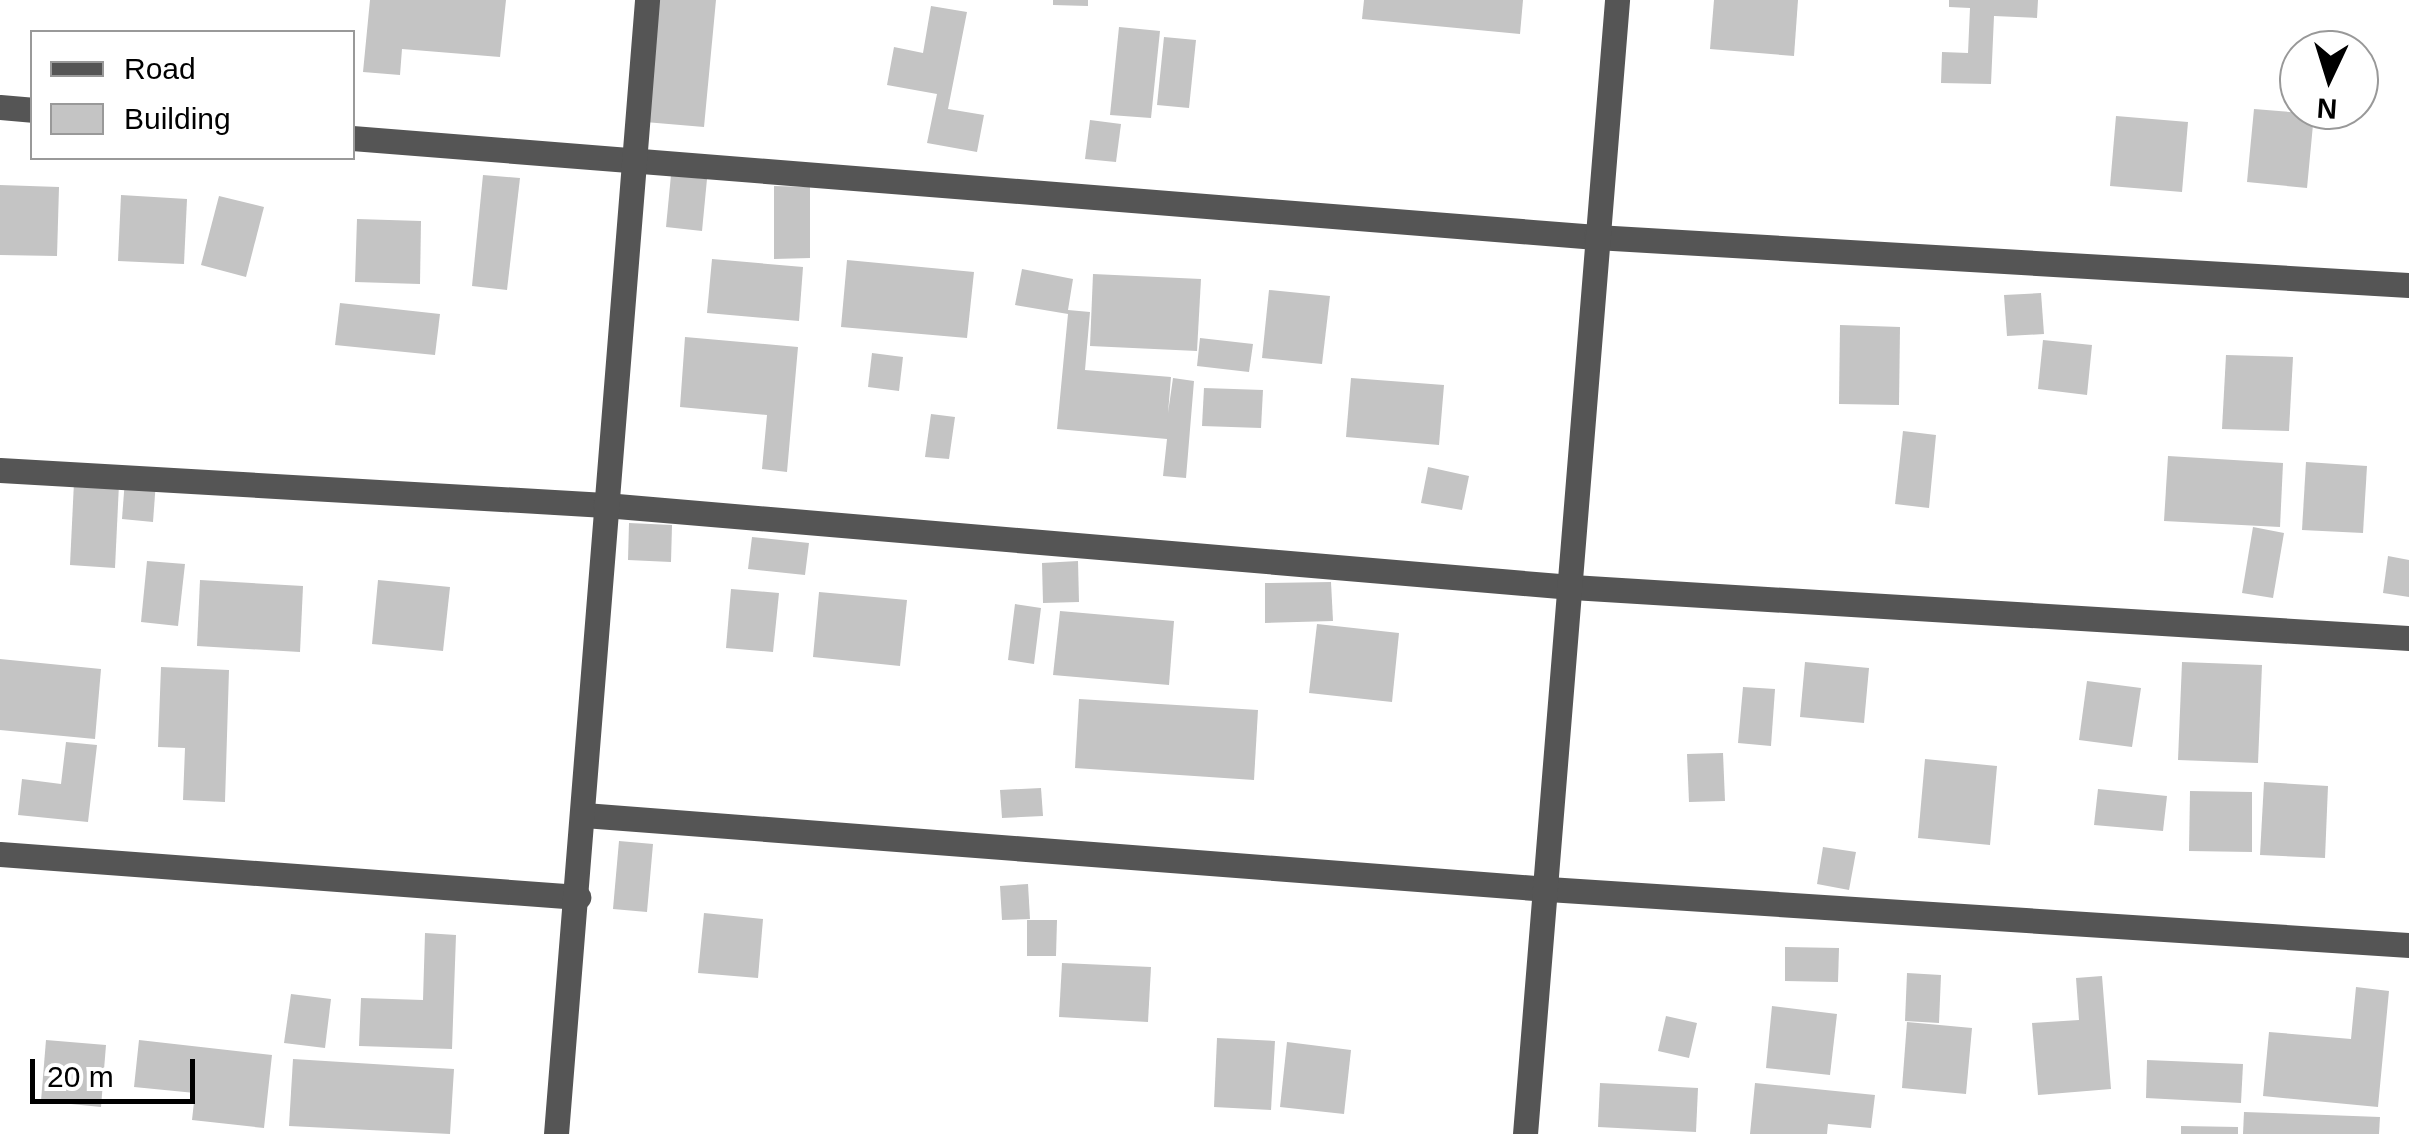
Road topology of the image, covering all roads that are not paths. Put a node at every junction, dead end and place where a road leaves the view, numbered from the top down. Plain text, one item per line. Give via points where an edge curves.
1 (647, 0) edge
2 (1617, 0) edge
3 (0, 107) edge
4 (30, 110) edge
5 (355, 138) edge
6 (635, 163) junction
7 (1596, 237) junction
8 (2409, 285) edge
9 (0, 470) edge
10 (606, 505) junction
11 (1572, 587) junction
12 (2409, 638) edge
13 (584, 815) junction
14 (0, 854) edge
15 (1548, 890) junction
16 (578, 897) junction
17 (2409, 945) edge
18 (556, 1134) edge
19 (1525, 1134) edge

1 - 6 street
2 - 7 street
3 - 4 street
5 - 6 street
6 - 7 street
6 - 10 street
7 - 8 street
7 - 11 street
9 - 10 street
10 - 11 street
10 - 13 street
11 - 12 street
11 - 15 street
13 - 15 street
13 - 16 street
14 - 16 street
15 - 17 street
15 - 19 street
16 - 18 street

